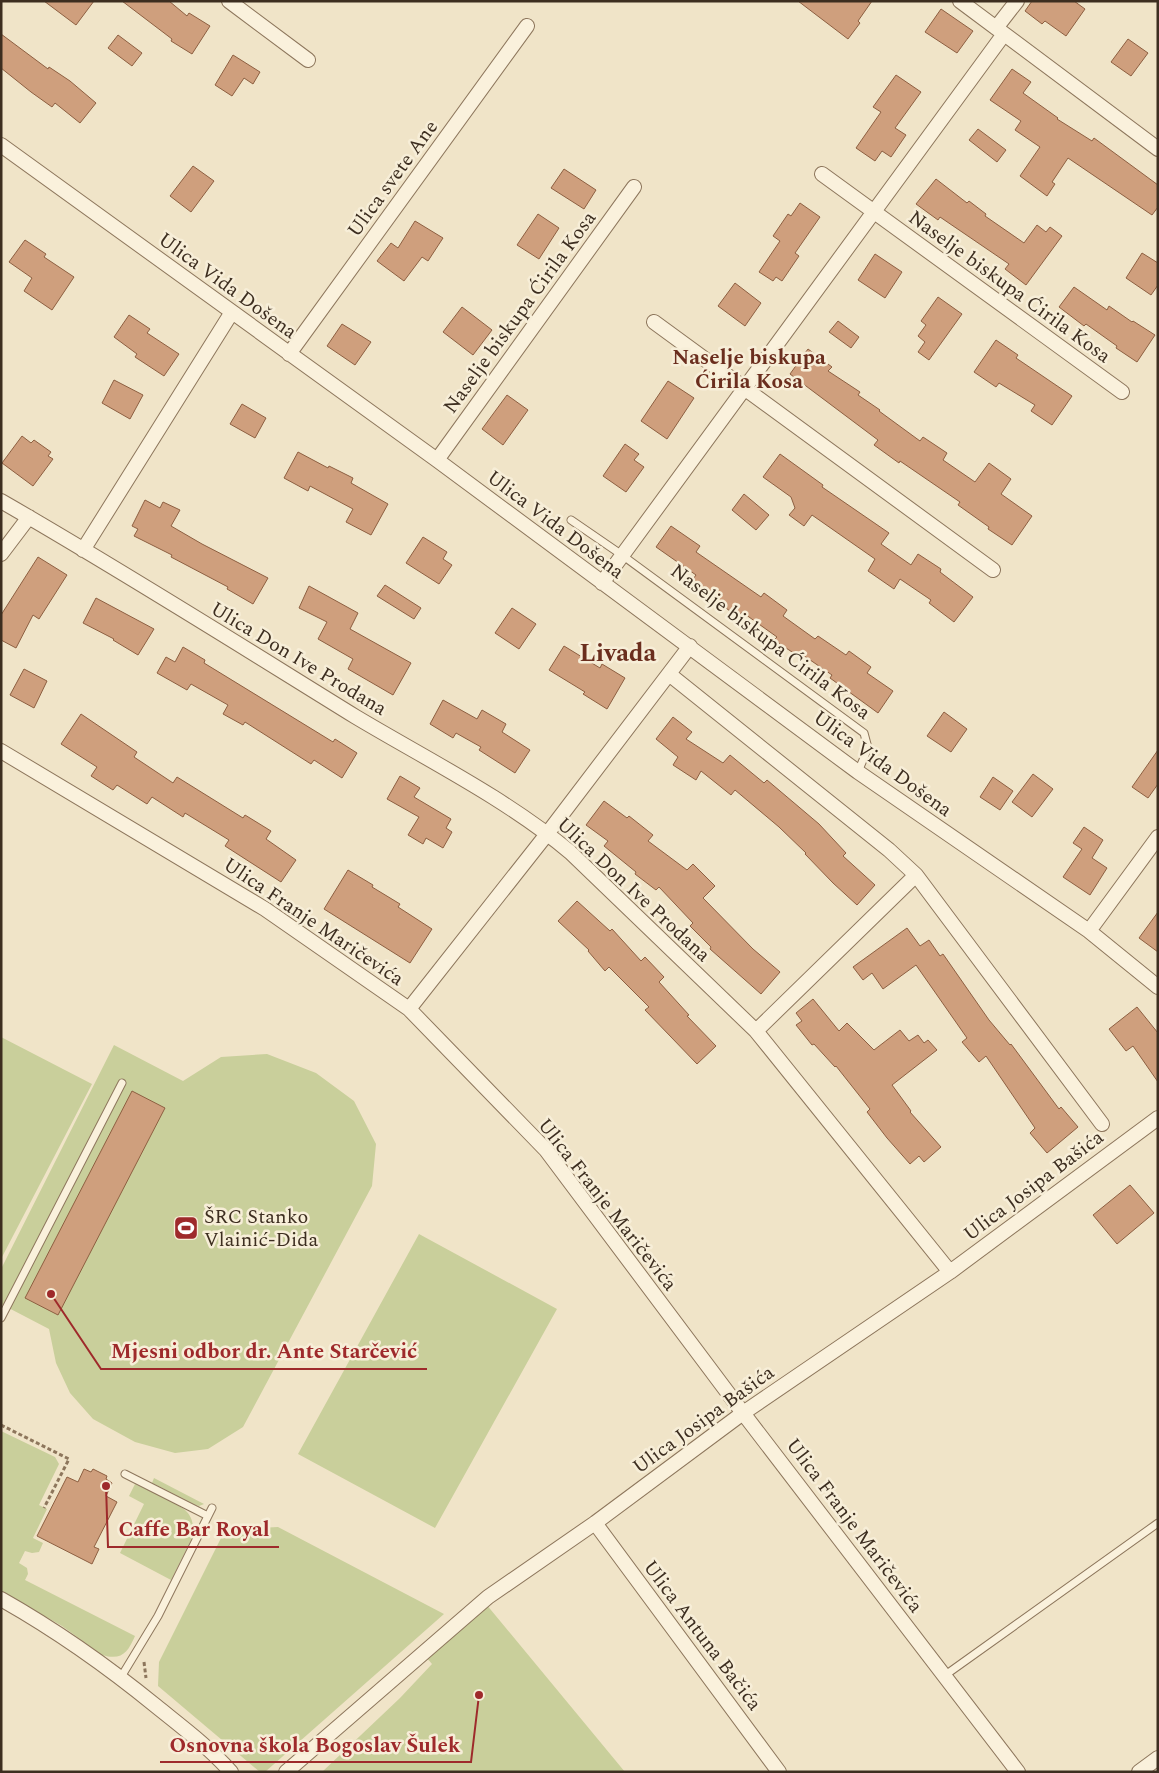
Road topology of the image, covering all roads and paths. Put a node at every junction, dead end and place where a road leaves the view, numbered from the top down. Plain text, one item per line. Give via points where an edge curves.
1 (229, 1) edge
2 (960, 1) edge
3 (1017, 1) edge
4 (527, 26) dead end
5 (1000, 31) junction
6 (308, 60) dead end
7 (1, 145) edge
8 (1158, 148) edge
9 (822, 174) dead end
10 (634, 187) dead end
11 (875, 211) junction
12 (232, 312) junction
13 (654, 322) dead end
14 (290, 354) junction
15 (745, 389) junction
16 (1122, 392) dead end
17 (437, 460) junction
18 (1, 500) edge
19 (29, 517) junction
20 (570, 520) dead end
21 (82, 550) junction
22 (1, 554) edge
23 (622, 555) junction
24 (993, 570) dead end
25 (602, 583) junction
26 (690, 646) junction
27 (669, 674) junction
28 (1, 751) edge
29 (858, 772) junction
30 (547, 834) junction
31 (1158, 837) edge
32 (916, 875) junction
33 (1089, 931) junction
34 (1158, 987) edge
35 (409, 1009) junction
36 (756, 1031) junction
37 (122, 1082) dead end
38 (1158, 1118) edge
39 (1102, 1124) dead end
40 (950, 1272) junction
41 (1, 1318) edge
42 (743, 1413) junction
43 (1, 1426) edge
44 (125, 1474) dead end
45 (44, 1508) dead end
46 (212, 1508) dead end
47 (208, 1516) junction
48 (595, 1523) junction
49 (1158, 1523) edge
50 (1, 1599) edge
51 (944, 1676) junction
52 (121, 1677) junction
53 (1158, 1758) edge
54 (231, 1772) edge
55 (286, 1772) edge
56 (779, 1772) edge
57 (1018, 1772) edge
58 (1139, 1772) edge

1 - 6 street
2 - 5 street
3 - 5 street
4 - 14 street, Ulica svete Ane
5 - 8 street
5 - 11 street
7 - 12 street, Ulica Vida Došena
9 - 11 street, Naselje biskupa Ćirila Kosa
10 - 17 street, Naselje biskupa Ćirila Kosa
11 - 15 street
11 - 16 street, Naselje biskupa Ćirila Kosa
12 - 14 street, Ulica Vida Došena
12 - 21 street
13 - 15 street
14 - 17 street, Ulica Vida Došena
15 - 23 street
15 - 24 street
17 - 25 street, Ulica Vida Došena
18 - 19 street, Ulica Don Ive Prodana
19 - 21 street, Ulica Don Ive Prodana
19 - 22 street
20 - 23 lane, Naselje biskupa Ćirila Kosa
21 - 30 street, Ulica Don Ive Prodana via 504,803
23 - 25 street
23 - 29 lane, Naselje biskupa Ćirila Kosa via 864,733 868,748
25 - 26 street, Ulica Vida Došena
26 - 27 street
26 - 29 street, Ulica Vida Došena
27 - 30 street
27 - 32 street
28 - 35 street, Ulica Franje Maričevića via 265,909
29 - 33 street, Ulica Vida Došena
30 - 35 street
30 - 36 street, Ulica Don Ive Prodana via 570,852
31 - 33 street
32 - 36 street
32 - 39 street
33 - 34 street, Ulica Vida Došena
35 - 42 street, Ulica Franje Maričevića via 546,1150
36 - 40 street, Ulica Don Ive Prodana
37 - 41 lane
38 - 40 street, Ulica Josipa Bašića
40 - 42 street, Ulica Josipa Bašića
42 - 48 street, Ulica Josipa Bašića
42 - 51 street, Ulica Franje Maričevića
43 - 45 path via 69,1459
44 - 47 lane
46 - 47 lane
47 - 52 lane via 158,1616
48 - 55 street, Ulica Josipa Bašića via 488,1597
48 - 56 street, Ulica Antuna Bačića
49 - 51 lane
50 - 52 street
51 - 57 street, Ulica Franje Maričevića
52 - 54 street via 190,1733
53 - 58 street

